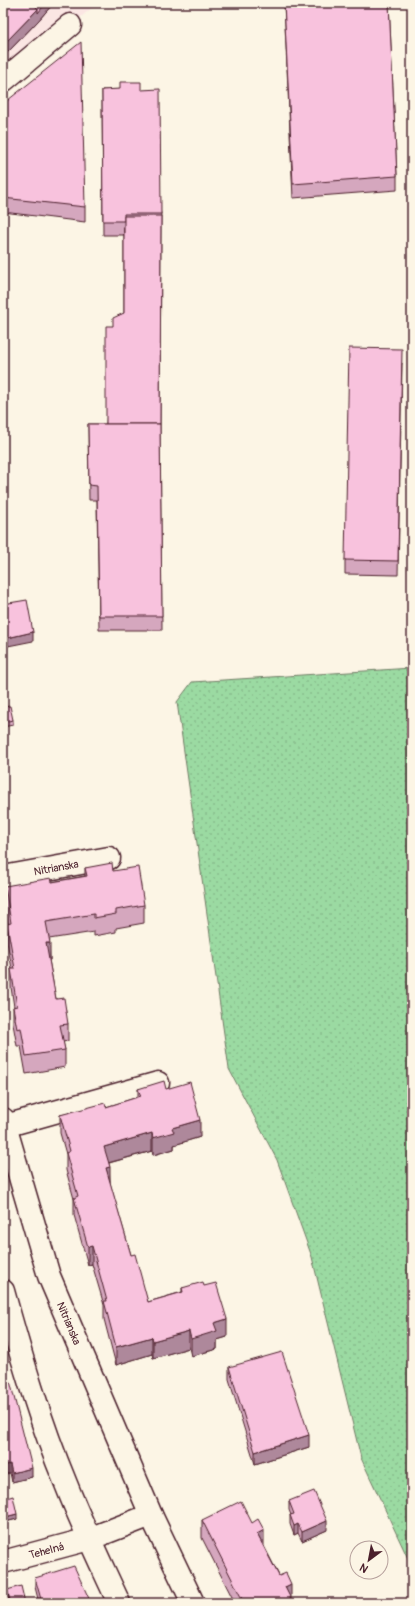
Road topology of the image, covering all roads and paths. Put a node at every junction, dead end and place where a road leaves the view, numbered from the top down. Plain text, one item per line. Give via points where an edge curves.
1 (70, 25) dead end
2 (3, 81) edge
3 (109, 858) dead end
4 (3, 877) edge
5 (158, 1083) edge
6 (4, 1122) edge
7 (3, 1291) edge
8 (151, 1515) junction
9 (89, 1539) junction
10 (3, 1562) edge
11 (119, 1603) edge
12 (193, 1603) edge

1 - 2 street
3 - 4 street, Nitrianska
5 - 6 street, Nitrianska
6 - 8 street, Nitrianska via 48,1276
7 - 9 street via 42,1420 65,1484
8 - 9 street
8 - 12 street, Nitrianska
9 - 10 street, Tehelná
9 - 11 street

